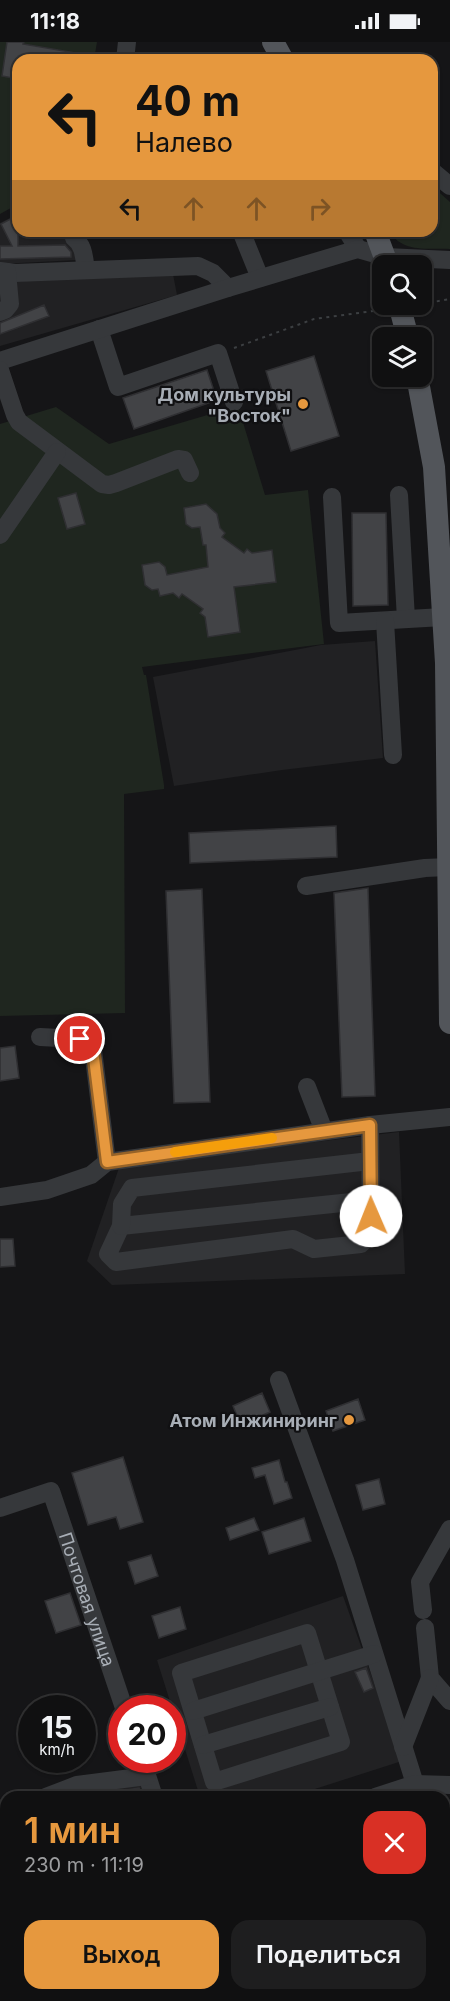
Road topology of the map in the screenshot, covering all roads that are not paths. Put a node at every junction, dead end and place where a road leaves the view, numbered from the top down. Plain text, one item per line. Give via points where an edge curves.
1 (273, 42) edge
2 (288, 54) edge
3 (438, 176) edge
4 (450, 186) edge
5 (243, 237) edge
6 (350, 237) edge
7 (377, 237) edge
8 (74, 238) dead end
9 (357, 249) junction
10 (372, 255) edge
11 (385, 255) edge
12 (432, 260) edge
13 (450, 260) edge
14 (86, 270) junction
15 (3, 272) edge
16 (260, 278) junction
17 (228, 288) junction
18 (0, 312) edge
19 (99, 329) junction
20 (0, 361) edge
21 (0, 370) edge
22 (419, 387) edge
23 (234, 402) dead end
24 (57, 452) junction
25 (190, 473) dead end
26 (399, 495) dead end
27 (332, 497) dead end
28 (0, 535) edge
29 (443, 617) junction
30 (406, 619) junction
31 (386, 621) junction
32 (448, 663) edge
33 (393, 755) dead end
34 (449, 806) edge
35 (448, 867) junction
36 (306, 886) dead end
37 (450, 938) edge
38 (450, 1023) edge
39 (40, 1037) dead end
40 (307, 1087) dead end
41 (450, 1116) edge
42 (370, 1125) junction
43 (324, 1131) junction
44 (370, 1161) junction
45 (107, 1162) junction
46 (0, 1197) edge
47 (371, 1200) junction
48 (121, 1226) junction
49 (279, 1380) dead end
50 (0, 1508) edge
51 (450, 1529) edge
52 (423, 1610) dead end
53 (425, 1628) dead end
54 (374, 1654) junction
55 (319, 1671) junction
56 (430, 1678) junction
57 (120, 1695) edge
58 (450, 1701) edge
59 (330, 1707) junction
60 (192, 1712) junction
61 (203, 1745) junction
62 (403, 1747) junction
63 (124, 1773) edge
64 (146, 1773) edge
65 (415, 1784) junction
66 (450, 1785) edge
67 (62, 1791) edge
68 (152, 1791) edge
69 (393, 1791) edge

1 - 2 street
3 - 4 street
5 - 16 street
6 - 9 street
7 - 11 main road
8 - 14 street via 82,249
9 - 10 street
9 - 16 street
12 - 13 street
14 - 15 street
14 - 17 street via 198,266 213,273
15 - 18 street via 10,304
16 - 17 street
17 - 19 street
19 - 20 street
19 - 23 street via 118,387 218,354
21 - 24 street via 19,422
22 - 29 main road via 434,467
24 - 25 street via 109,486 178,459 184,460
24 - 28 street
26 - 30 street
27 - 31 street via 339,623
29 - 30 street
29 - 32 main road
30 - 31 street
31 - 33 street
32 - 34 main road
34 - 35 main road
35 - 36 street
35 - 37 main road
37 - 38 main road
39 - 45 street via 80,1039 93,1050
40 - 43 street
41 - 42 street
42 - 43 street
42 - 44 street
43 - 45 street
44 - 47 street
44 - 48 street via 132,1188 122,1204
45 - 46 street via 91,1175 47,1190
47 - 48 street
47 - 48 street via 371,1232 361,1244 314,1249 292,1239 116,1262 108,1254
49 - 54 street via 345,1560
50 - 57 street, Почтовая улица via 51,1491
51 - 52 street via 420,1582
53 - 56 street
54 - 55 street
54 - 62 street
55 - 59 street
55 - 60 street
55 - 60 street via 307,1634 180,1673
56 - 58 street
56 - 62 street
59 - 61 street
59 - 61 street via 341,1742 214,1782
60 - 61 street
62 - 65 street
63 - 67 street
64 - 68 street
65 - 66 street
65 - 69 street

